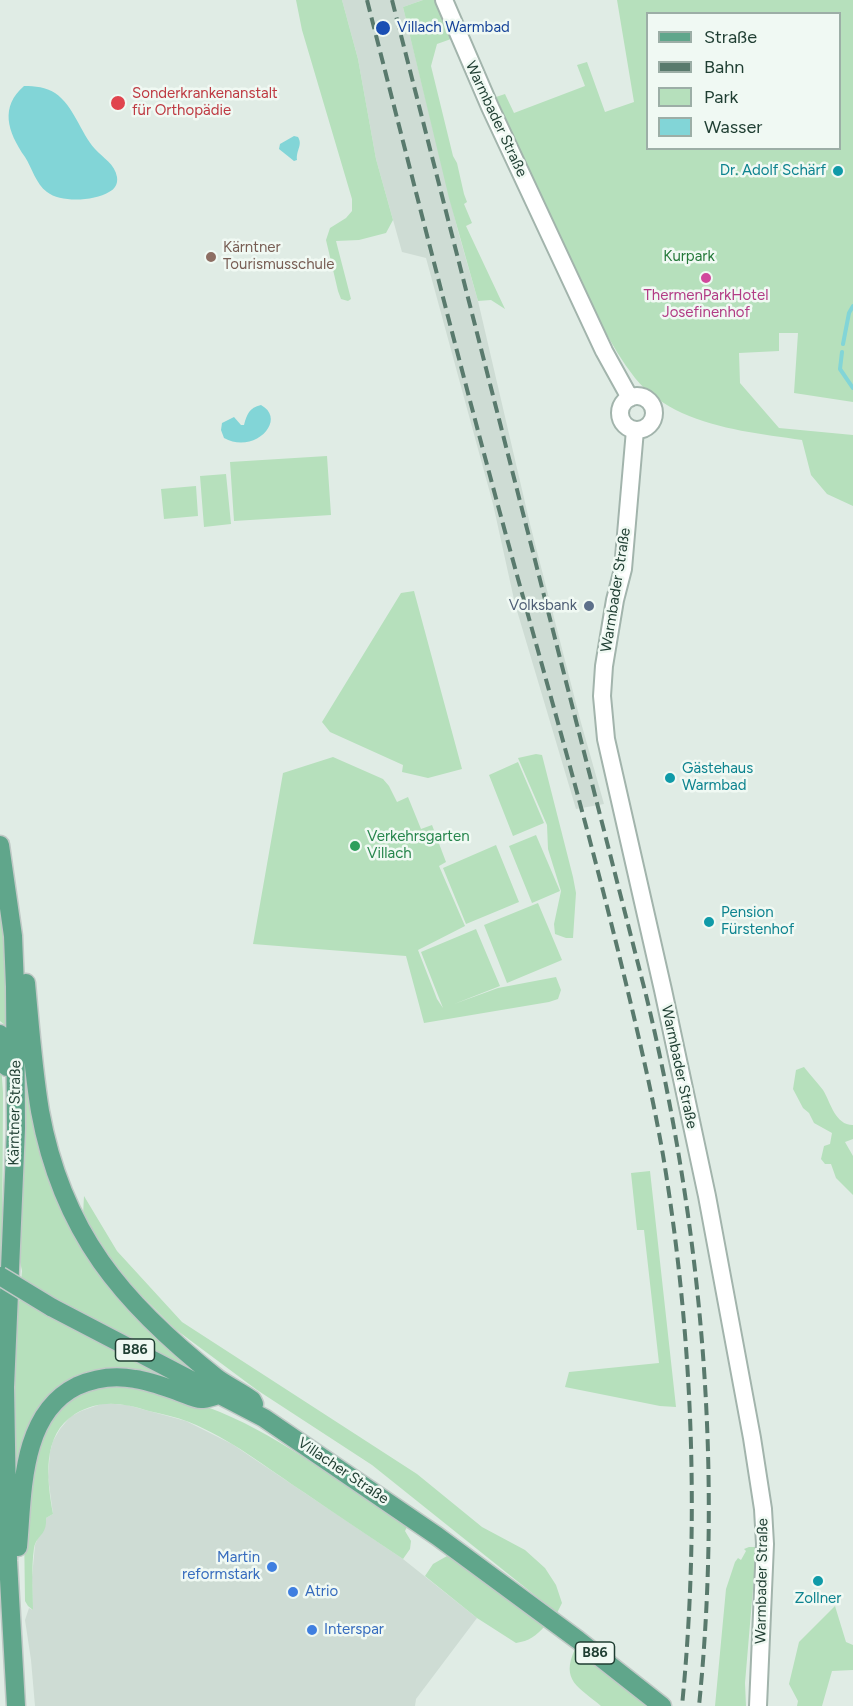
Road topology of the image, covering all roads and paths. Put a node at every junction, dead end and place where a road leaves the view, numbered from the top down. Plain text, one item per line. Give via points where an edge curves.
1 (444, 0) edge
2 (630, 398) junction
3 (635, 430) junction
4 (0, 844) edge
5 (13, 936) junction
6 (0, 1034) edge
7 (16, 1128) junction
8 (0, 1276) edge
9 (219, 1395) junction
10 (264, 1418) junction
11 (8, 1561) junction
12 (16, 1706) edge
13 (662, 1706) edge
14 (758, 1706) edge

1 - 2 street, Warmbader Straße via 485,97 604,351
2 - 3 street via 622,405 620,416 625,426
2 - 3 street via 647,399 655,411 650,426
3 - 14 street, Warmbader Straße via 623,568 604,666 606,739 707,1196 762,1498 765,1544
4 - 5 main road, Kärntner Straße
5 - 7 main road, Kärntner Straße
5 - 10 main road via 24,962 35,1080 49,1148 69,1208 101,1263 151,1322 219,1379 252,1400
6 - 7 main road via 7,1061 7,1112
7 - 11 main road, Kärntner Straße via 5,1387
8 - 9 main road, Villacher Straße / B86, bridge
9 - 10 main road, Villacher Straße / B86
9 - 11 main road via 200,1399 122,1376 84,1383 53,1402 34,1434 24,1483 18,1547
10 - 13 main road, Villacher Straße / B86 via 419,1523
11 - 12 main road, Kärntner Straße

